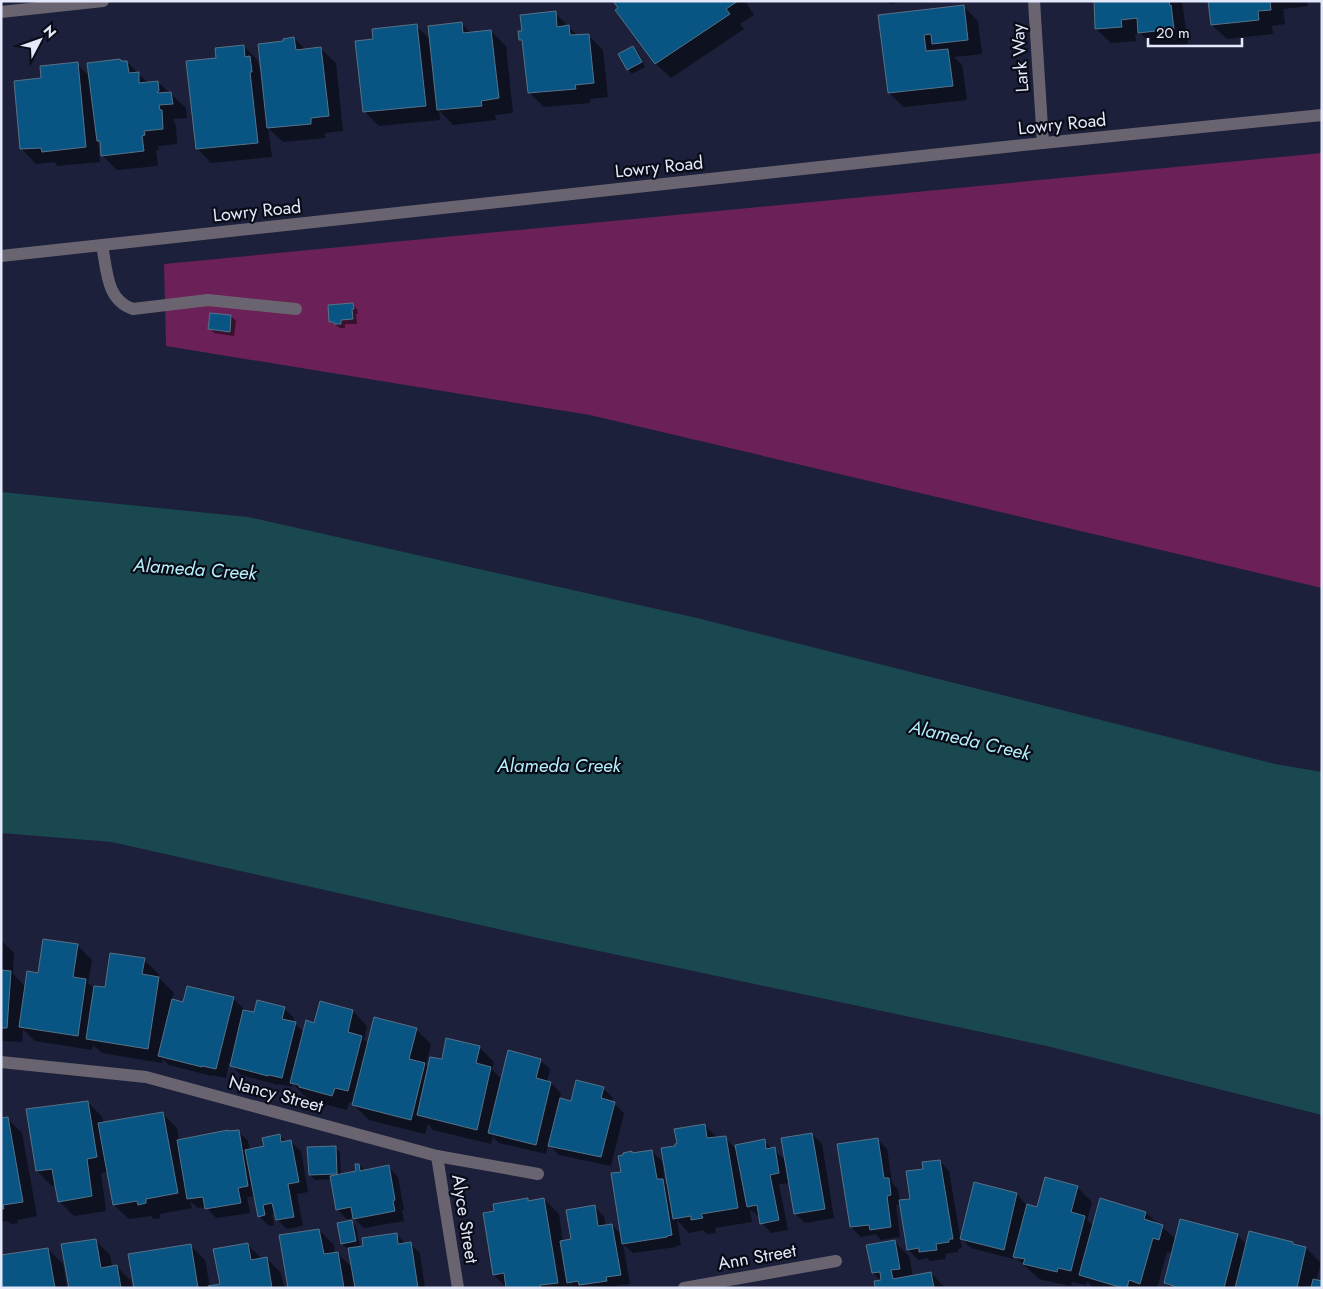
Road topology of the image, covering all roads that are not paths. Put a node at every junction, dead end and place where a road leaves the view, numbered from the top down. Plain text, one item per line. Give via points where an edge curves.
1 (103, 1) edge
2 (1034, 1) edge
3 (1, 12) edge
4 (1322, 115) edge
5 (1043, 144) junction
6 (102, 246) junction
7 (1, 256) edge
8 (296, 309) dead end
9 (1, 1062) edge
10 (437, 1156) junction
11 (538, 1174) dead end
12 (836, 1261) dead end
13 (458, 1288) edge
14 (684, 1288) edge

1 - 3 street
2 - 5 street, Lark Way
4 - 5 street, Lowry Road
5 - 6 street, Lowry Road
6 - 7 street, Lowry Road
6 - 8 street via 110,288 123,306 133,309 208,300
9 - 10 street, Nancy Street via 146,1077
10 - 11 street, Nancy Street
10 - 13 street, Alyce Street
12 - 14 street, Ann Street

